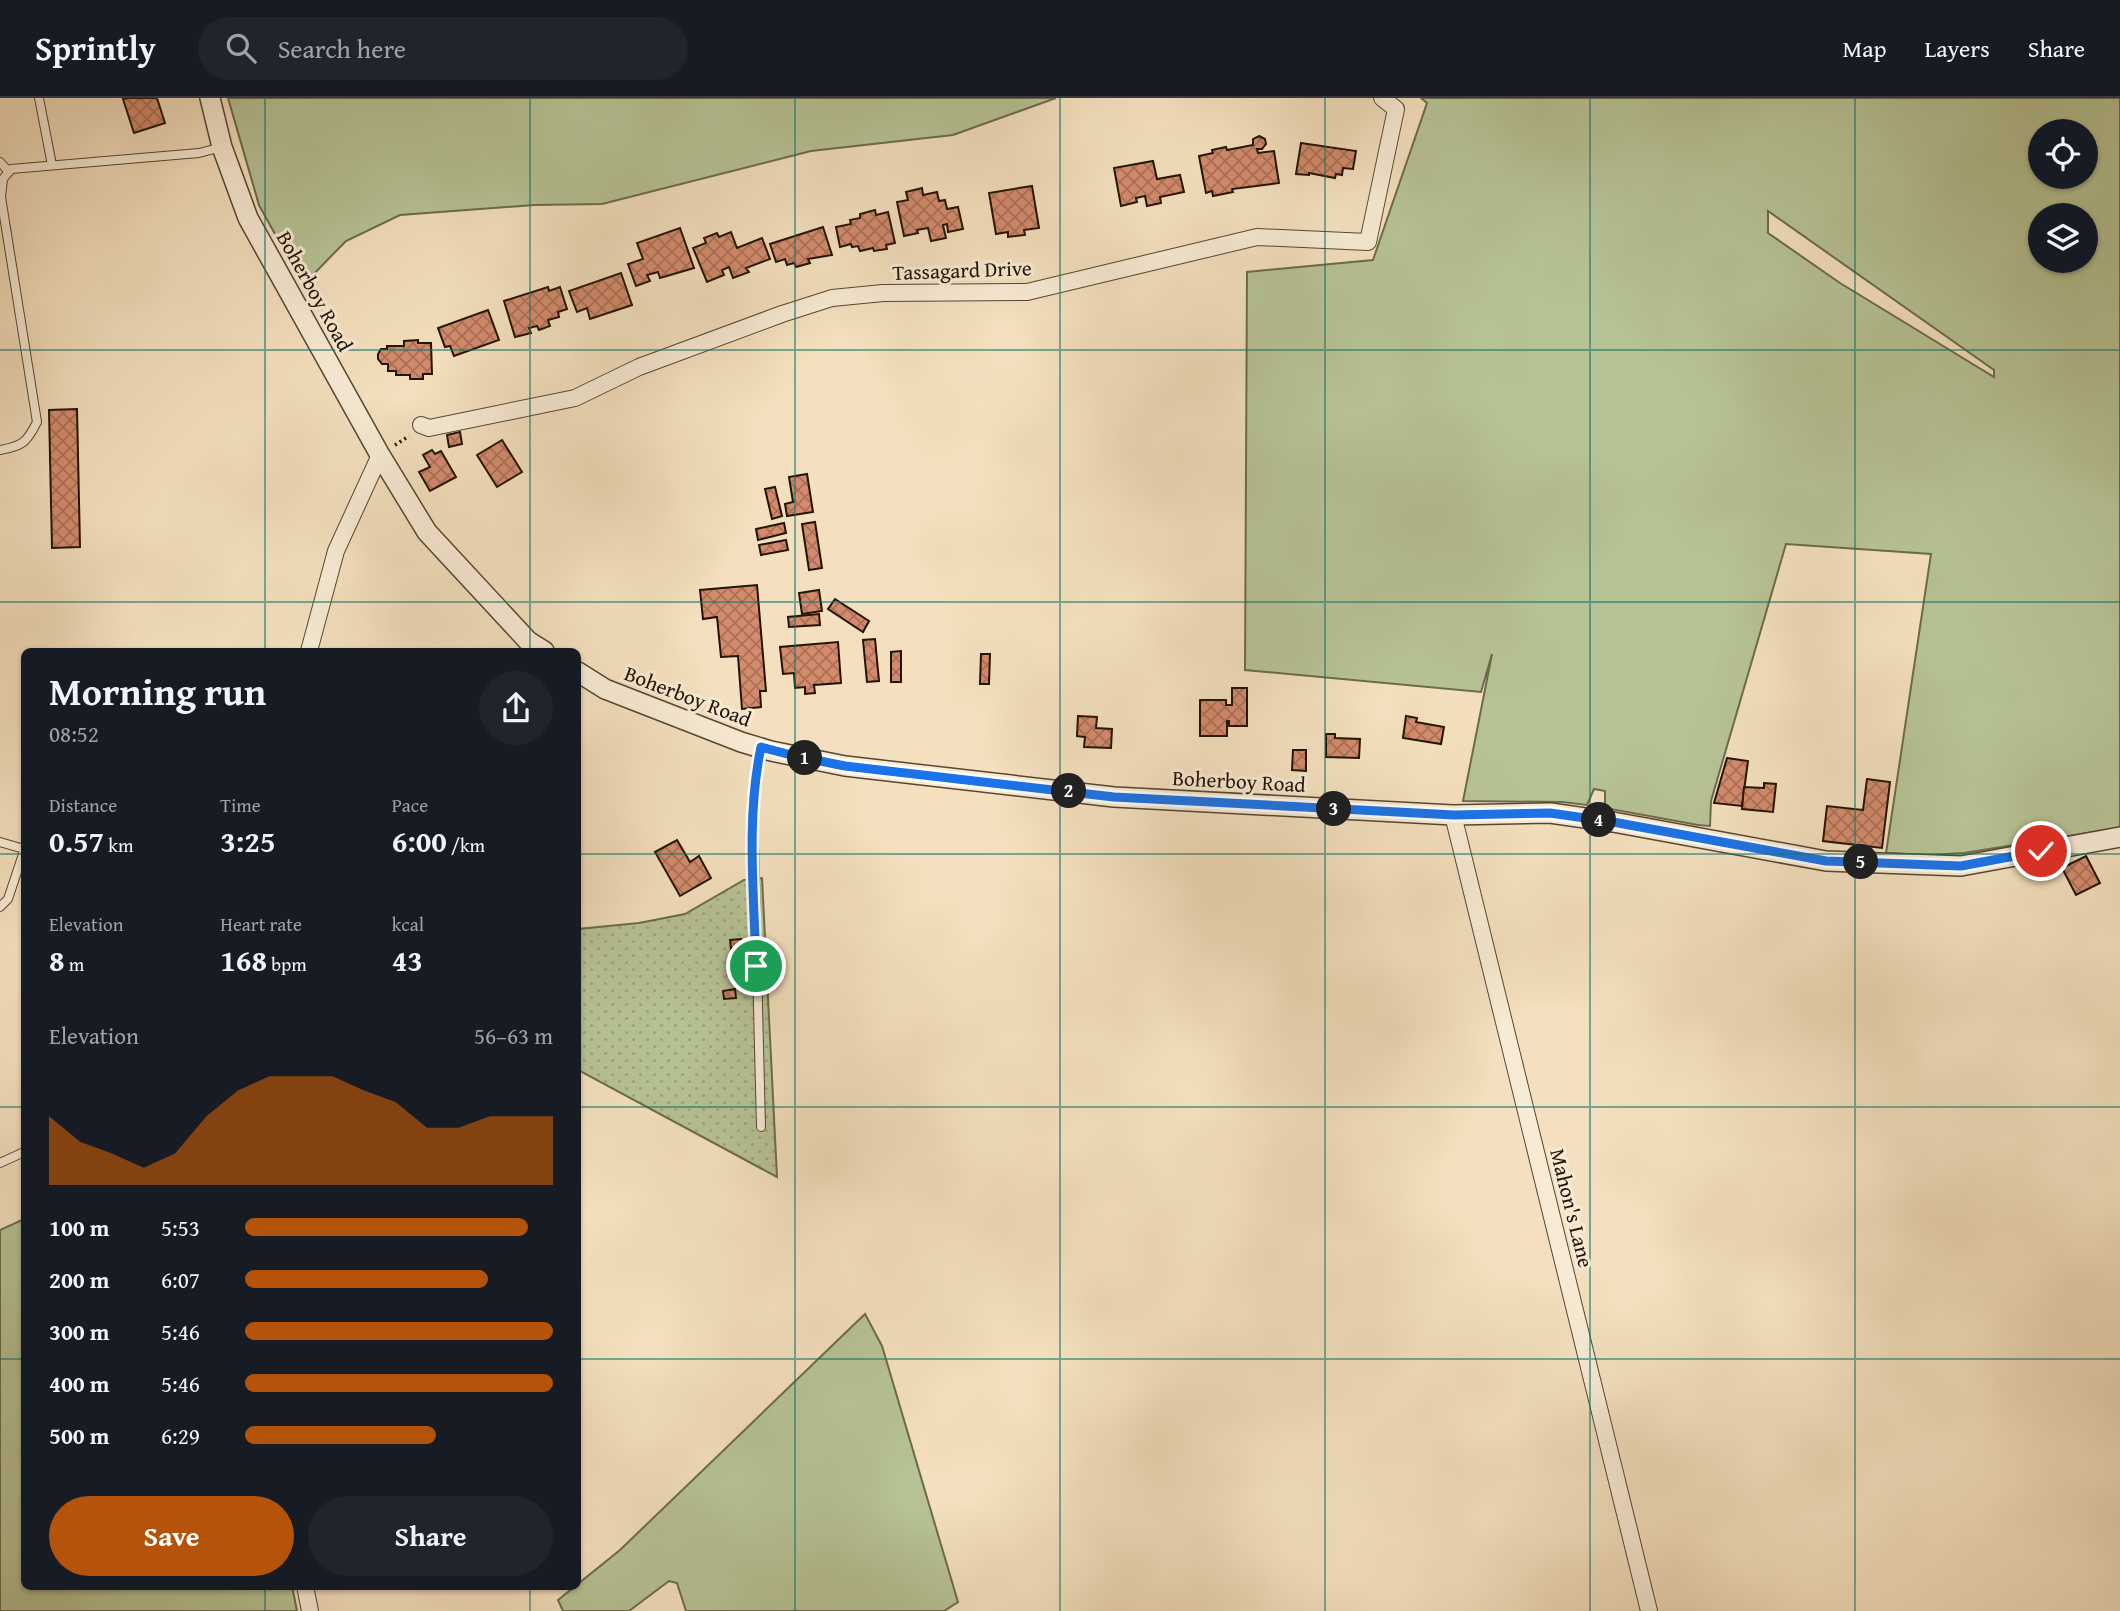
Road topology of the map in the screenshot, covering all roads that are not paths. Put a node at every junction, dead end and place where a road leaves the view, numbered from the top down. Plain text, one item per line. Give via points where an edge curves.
1 (39, 98) edge
2 (210, 98) edge
3 (1382, 98) edge
4 (222, 147) junction
5 (0, 162) edge
6 (52, 164) junction
7 (9, 172) junction
8 (421, 425) road end
9 (0, 450) edge
10 (380, 455) junction
11 (310, 648) edge
12 (539, 648) edge
13 (581, 674) edge
14 (761, 747) junction
15 (1454, 815) junction
16 (2120, 837) edge
17 (0, 842) edge
18 (21, 849) edge
19 (21, 859) edge
20 (0, 907) edge
21 (761, 1127) dead end
22 (21, 1153) edge
23 (0, 1163) edge
24 (305, 1590) edge
25 (310, 1611) edge
26 (1649, 1611) edge

1 - 6 lane
2 - 4 street, Boherboy Road
3 - 8 street, Tassagard Drive via 1396,109 1368,242 1257,237 1027,292 832,298 639,368 575,398 429,428
4 - 6 lane via 199,153
4 - 10 street, Boherboy Road via 248,218
5 - 7 lane
6 - 7 lane
7 - 9 lane via 3,179 1,197 37,422 28,440
10 - 11 street via 336,551
10 - 12 street, Boherboy Road via 427,532
13 - 14 street, Boherboy Road via 605,689
14 - 15 street, Boherboy Road via 845,766 1114,797
14 - 21 lane via 753,804
15 - 16 street, Boherboy Road via 1550,813 1826,861 1961,866
15 - 26 street, Mahon's Lane
17 - 18 lane
19 - 20 lane via 8,899
22 - 23 lane
24 - 25 street

